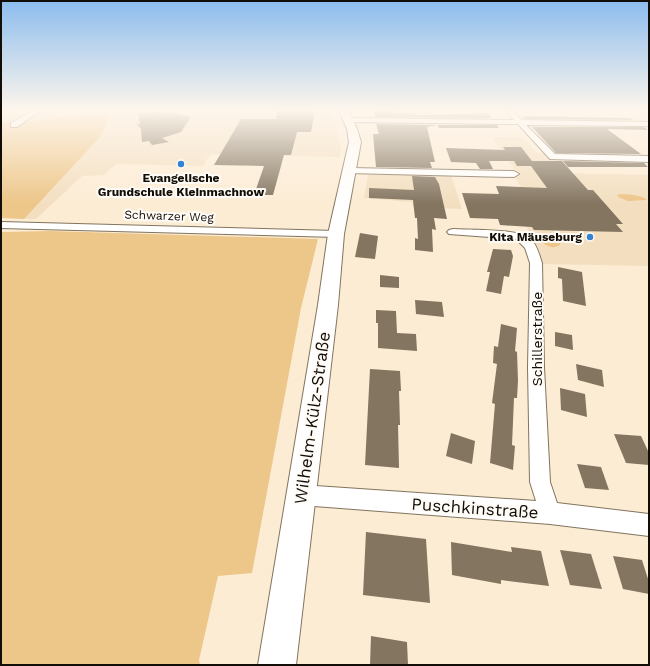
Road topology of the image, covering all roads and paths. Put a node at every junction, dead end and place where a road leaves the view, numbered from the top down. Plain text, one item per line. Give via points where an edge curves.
1 (355, 142) edge
2 (539, 142) edge
3 (649, 159) edge
4 (350, 171) junction
5 (514, 174) dead end
6 (1, 225) edge
7 (452, 232) dead end
8 (336, 234) junction
9 (302, 495) junction
10 (550, 513) junction
11 (649, 525) edge
12 (277, 665) edge

1 - 4 street, Wilhelm-Külz-Straße
2 - 3 street via 552,157
4 - 5 street
4 - 8 street, Wilhelm-Külz-Straße
6 - 8 street, Schwarzer Weg
7 - 10 street, Schillerstraße via 519,236 526,240 531,248 536,268 540,482
8 - 9 street, Wilhelm-Külz-Straße
9 - 10 street, Puschkinstraße
9 - 12 street, Wilhelm-Külz-Straße
10 - 11 street, Puschkinstraße

